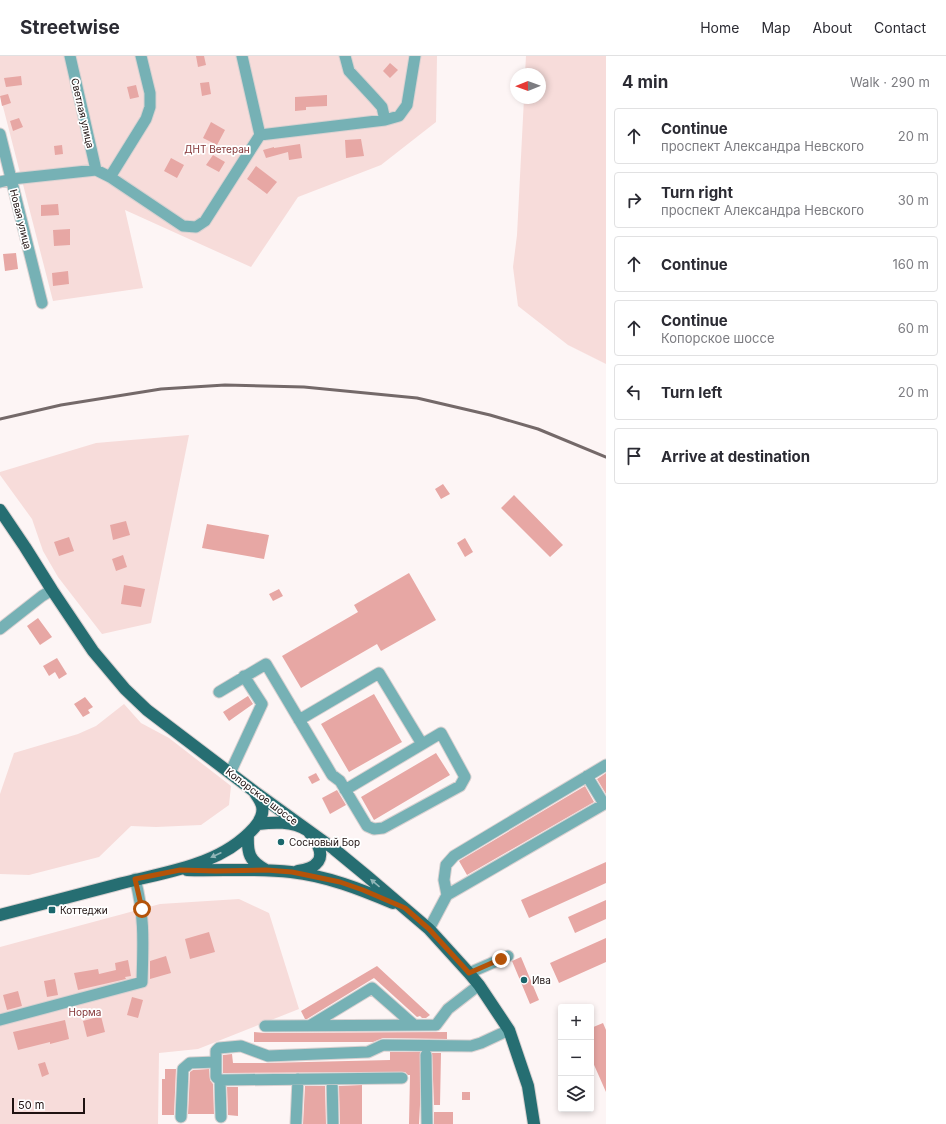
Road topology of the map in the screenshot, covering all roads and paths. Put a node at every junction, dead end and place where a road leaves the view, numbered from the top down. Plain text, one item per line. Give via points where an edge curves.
1 (70, 56) edge
2 (141, 56) edge
3 (242, 56) edge
4 (345, 56) edge
5 (415, 56) edge
6 (385, 120) junction
7 (0, 134) edge
8 (260, 135) junction
9 (96, 170) junction
10 (110, 177) junction
11 (12, 179) junction
12 (0, 182) edge
13 (42, 304) dead end
14 (0, 510) edge
15 (52, 590) junction
16 (0, 629) edge
17 (244, 676) junction
18 (219, 692) dead end
19 (299, 720) junction
20 (422, 744) junction
21 (606, 765) edge
22 (230, 773) junction
23 (587, 776) junction
24 (345, 790) junction
25 (255, 792) junction
26 (605, 803) edge
27 (258, 824) junction
28 (308, 830) junction
29 (248, 834) junction
30 (180, 870) junction
31 (266, 870) junction
32 (292, 872) junction
33 (135, 879) junction
34 (447, 895) junction
35 (405, 908) junction
36 (0, 915) edge
37 (429, 929) junction
38 (508, 956) dead end
39 (469, 973) junction
40 (479, 985) junction
41 (0, 1020) edge
42 (414, 1025) junction
43 (265, 1026) dead end
44 (310, 1026) junction
45 (509, 1030) junction
46 (426, 1055) dead end
47 (216, 1062) junction
48 (402, 1078) dead end
49 (298, 1079) junction
50 (332, 1079) junction
51 (220, 1080) junction
52 (181, 1117) dead end
53 (222, 1117) dead end
54 (296, 1123) dead end
55 (333, 1123) edge
56 (427, 1124) edge
57 (534, 1124) edge

1 - 9 street, Светлая улица
2 - 10 street via 150,93 150,107
3 - 8 street
4 - 6 street via 349,71 382,108
5 - 6 street via 407,105 399,116
6 - 8 street
7 - 11 street, Новая улица
8 - 10 street via 205,221 196,228 184,226
9 - 10 street
9 - 11 street
11 - 12 street
11 - 13 street, Новая улица
14 - 15 main road, Копорское шоссе
15 - 16 street
15 - 22 main road, Копорское шоссе via 93,650 125,689 146,710
17 - 18 street
17 - 19 street via 266,664
17 - 22 street via 262,704
19 - 20 street via 379,673
19 - 24 street via 332,776 340,781
20 - 24 street
20 - 24 street via 441,733 465,777 460,786 383,828 374,829 367,826
21 - 23 street
22 - 25 main road, Копорское шоссе
23 - 26 street
23 - 34 street via 454,856 446,865 444,880
25 - 27 main road via 262,804
25 - 28 main road, Копорское шоссе
26 - 34 street
27 - 28 main road via 280,822
27 - 29 main road
28 - 32 main road via 319,846 318,862 308,870
35 -> 28 main road, Копорское шоссе
29 -> 30 main road via 233,847
29 - 31 main road via 251,858
30 - 31 main road
30 - 33 main road
31 - 32 main road
32 - 35 main road via 340,882
33 - 36 main road
33 - 41 street via 142,909 144,937 142,982
34 - 37 street
35 - 37 main road, Копорское шоссе
37 - 39 main road, Копорское шоссе
38 - 39 street
39 - 40 main road, Копорское шоссе
40 - 42 street via 448,1009 436,1025
40 - 45 main road, Копорское шоссе
42 - 44 street
42 - 44 street via 372,988
43 - 44 street
45 - 47 street via 472,1046 383,1045 368,1052 268,1056 241,1046 219,1048 216,1051
45 - 57 main road, Копорское шоссе via 528,1086
46 - 56 street
47 - 51 street via 216,1077
47 - 52 street via 190,1063 183,1069
48 - 50 street
49 - 50 street
49 - 51 street
49 - 54 street
50 - 55 street
51 - 53 street

